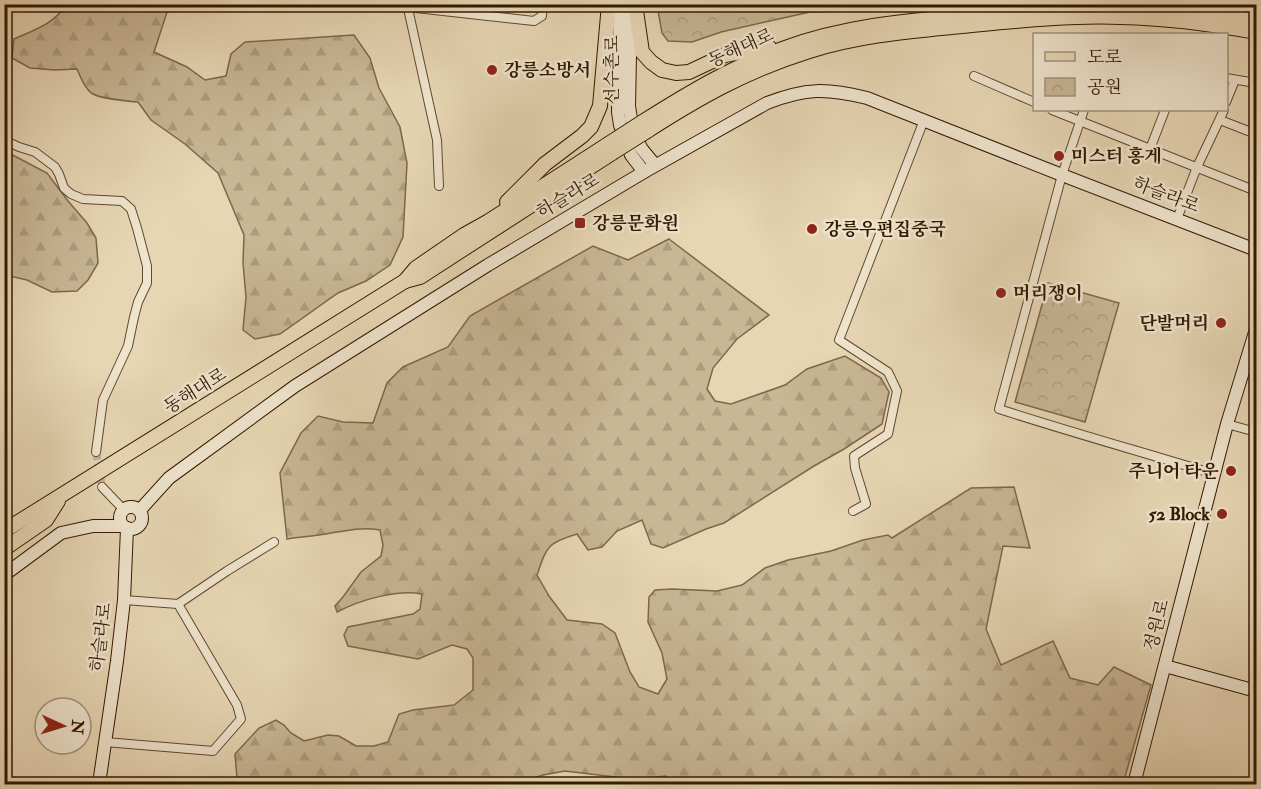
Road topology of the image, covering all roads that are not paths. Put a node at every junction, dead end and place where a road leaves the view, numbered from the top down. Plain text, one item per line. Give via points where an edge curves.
1 (543, 4) edge
2 (609, 4) edge
3 (620, 4) edge
4 (633, 4) edge
5 (407, 6) edge
6 (1257, 21) edge
7 (1257, 32) edge
8 (809, 40) junction
9 (974, 76) dead end
10 (1231, 79) edge
11 (1257, 83) edge
12 (1228, 96) edge
13 (1033, 101) edge
14 (1054, 111) edge
15 (1084, 111) edge
16 (1165, 111) edge
17 (1224, 111) edge
18 (924, 120) junction
19 (1220, 120) junction
20 (1080, 122) junction
21 (644, 127) junction
22 (1257, 134) edge
23 (4, 140) edge
24 (609, 149) junction
25 (1150, 149) junction
26 (1197, 167) junction
27 (650, 169) junction
28 (1062, 176) junction
29 (439, 186) dead end
30 (1257, 191) edge
31 (1177, 219) junction
32 (489, 220) junction
33 (1257, 250) edge
34 (405, 281) junction
35 (1257, 328) edge
36 (1227, 424) junction
37 (1257, 432) edge
38 (96, 452) tunnel mouth
39 (1214, 474) junction
40 (102, 487) tunnel mouth
41 (61, 497) junction
42 (123, 509) junction
43 (140, 510) junction
44 (853, 511) dead end
45 (4, 520) edge
46 (125, 527) junction
47 (4, 531) edge
48 (274, 542) dead end
49 (4, 549) edge
50 (4, 575) edge
51 (124, 600) junction
52 (178, 604) junction
53 (1165, 666) junction
54 (1256, 687) edge
55 (105, 742) junction
56 (99, 784) edge
57 (1134, 784) edge

1 - 5 street via 542,16 534,21
2 - 32 main road via 596,118 582,136 545,164
3 - 27 street, 선수촌로 via 620,125 631,155
4 - 8 main road via 642,52 662,70 676,73 689,72 725,56
4 - 27 street, 선수촌로 via 629,106 632,125
5 - 29 street via 437,140
6 - 8 main road, 동해대로 via 1163,9 1083,7 908,21 860,27
7 - 21 main road, 동해대로 via 1165,18 1099,17 873,36 810,50 753,71
8 - 21 main road, 동해대로 via 718,76
9 - 13 street
10 - 11 street
10 - 12 street
14 - 20 street
15 - 20 street
16 - 25 street
17 - 19 street
18 - 27 street, 하슬라로 via 867,98 825,90 807,91 767,103
18 - 28 street, 하슬라로
18 - 44 street via 839,340 888,372 897,391 888,434 854,456 866,504
19 - 22 street
19 - 26 street
20 - 25 street
20 - 28 street
21 - 24 main road, 동해대로, bridge
23 - 38 street via 35,152 55,167 71,194 83,199 122,201 131,209 137,228 147,266 147,283 138,302 128,346 103,400
24 - 32 main road, 동해대로
24 - 34 main road, 동해대로 via 420,277
25 - 26 street
26 - 30 street
26 - 31 street
27 - 43 street, 하슬라로 via 295,386 169,477
28 - 31 street, 하슬라로
28 - 39 street via 999,409
31 - 33 street, 하슬라로
32 - 34 main road, 동해대로 via 416,268
34 - 41 main road, 동해대로
35 - 36 street, 정원로
36 - 37 street
36 - 39 street, 정원로
39 - 53 street, 정원로
40 - 42 street
41 - 45 main road
41 - 47 main road, 동해대로
41 - 49 main road via 46,520
42 - 43 street via 130,506
42 - 46 street via 120,519
43 - 46 street via 141,524
46 - 50 street via 93,526 61,533
46 - 51 street, 하슬라로
48 - 52 street
51 - 52 street
51 - 55 street, 하슬라로
52 - 55 street via 237,705 240,719 213,751
53 - 54 street
53 - 57 street, 정원로
55 - 56 street, 하슬라로

